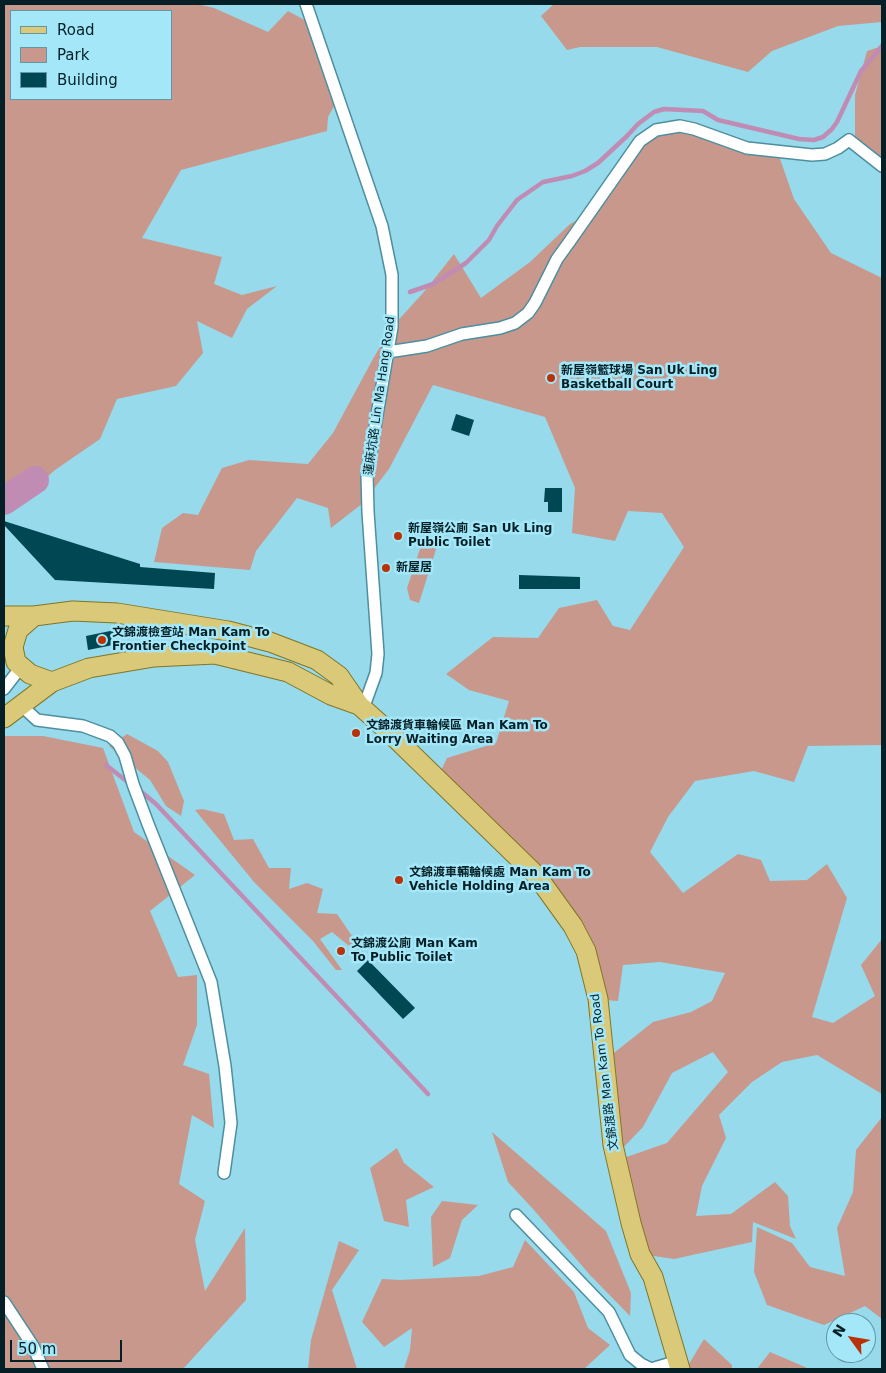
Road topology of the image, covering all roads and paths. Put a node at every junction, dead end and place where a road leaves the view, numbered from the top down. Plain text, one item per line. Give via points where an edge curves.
1 (306, 4) edge
2 (882, 166) edge
3 (388, 352) junction
4 (4, 616) edge
5 (34, 616) junction
6 (21, 667) junction
7 (52, 682) junction
8 (4, 689) edge
9 (27, 700) junction
10 (361, 707) junction
11 (4, 718) edge
12 (224, 1173) dead end
13 (516, 1215) dead end
14 (4, 1302) edge
15 (679, 1365) edge
16 (43, 1369) edge

1 - 3 street, 蓮麻坑路 Lin Ma Hang Road via 382,226 392,275 392,327
2 - 3 street via 849,140 825,154 812,155 747,148 680,126 656,130 640,141 557,259 528,313 515,323 500,328
3 - 10 street, 蓮麻坑路 Lin Ma Hang Road via 367,474 378,654 376,673
4 - 5 main road, 文錦渡路 Man Kam To Road
5 - 6 main road via 18,630 13,647 16,662
5 - 10 main road, 文錦渡路 Man Kam To Road via 73,611 117,613 237,633 270,642 317,660 338,676
6 - 7 main road
6 - 8 street
7 - 9 main road, 文錦渡路 Man Kam To Road
7 - 10 main road, 文錦渡路 Man Kam To Road via 89,668 154,657 215,654 288,672 330,695
9 - 11 main road, 文錦渡路 Man Kam To Road
9 - 12 street via 25,710 37,720 83,726 110,736 125,756 148,824 211,982 231,1123
10 - 15 main road, 文錦渡路 Man Kam To Road via 537,876 573,926 586,951 598,999 613,1145 640,1254 653,1277
13 - 15 street via 609,1312 630,1354 651,1369
14 - 16 street via 33,1346

